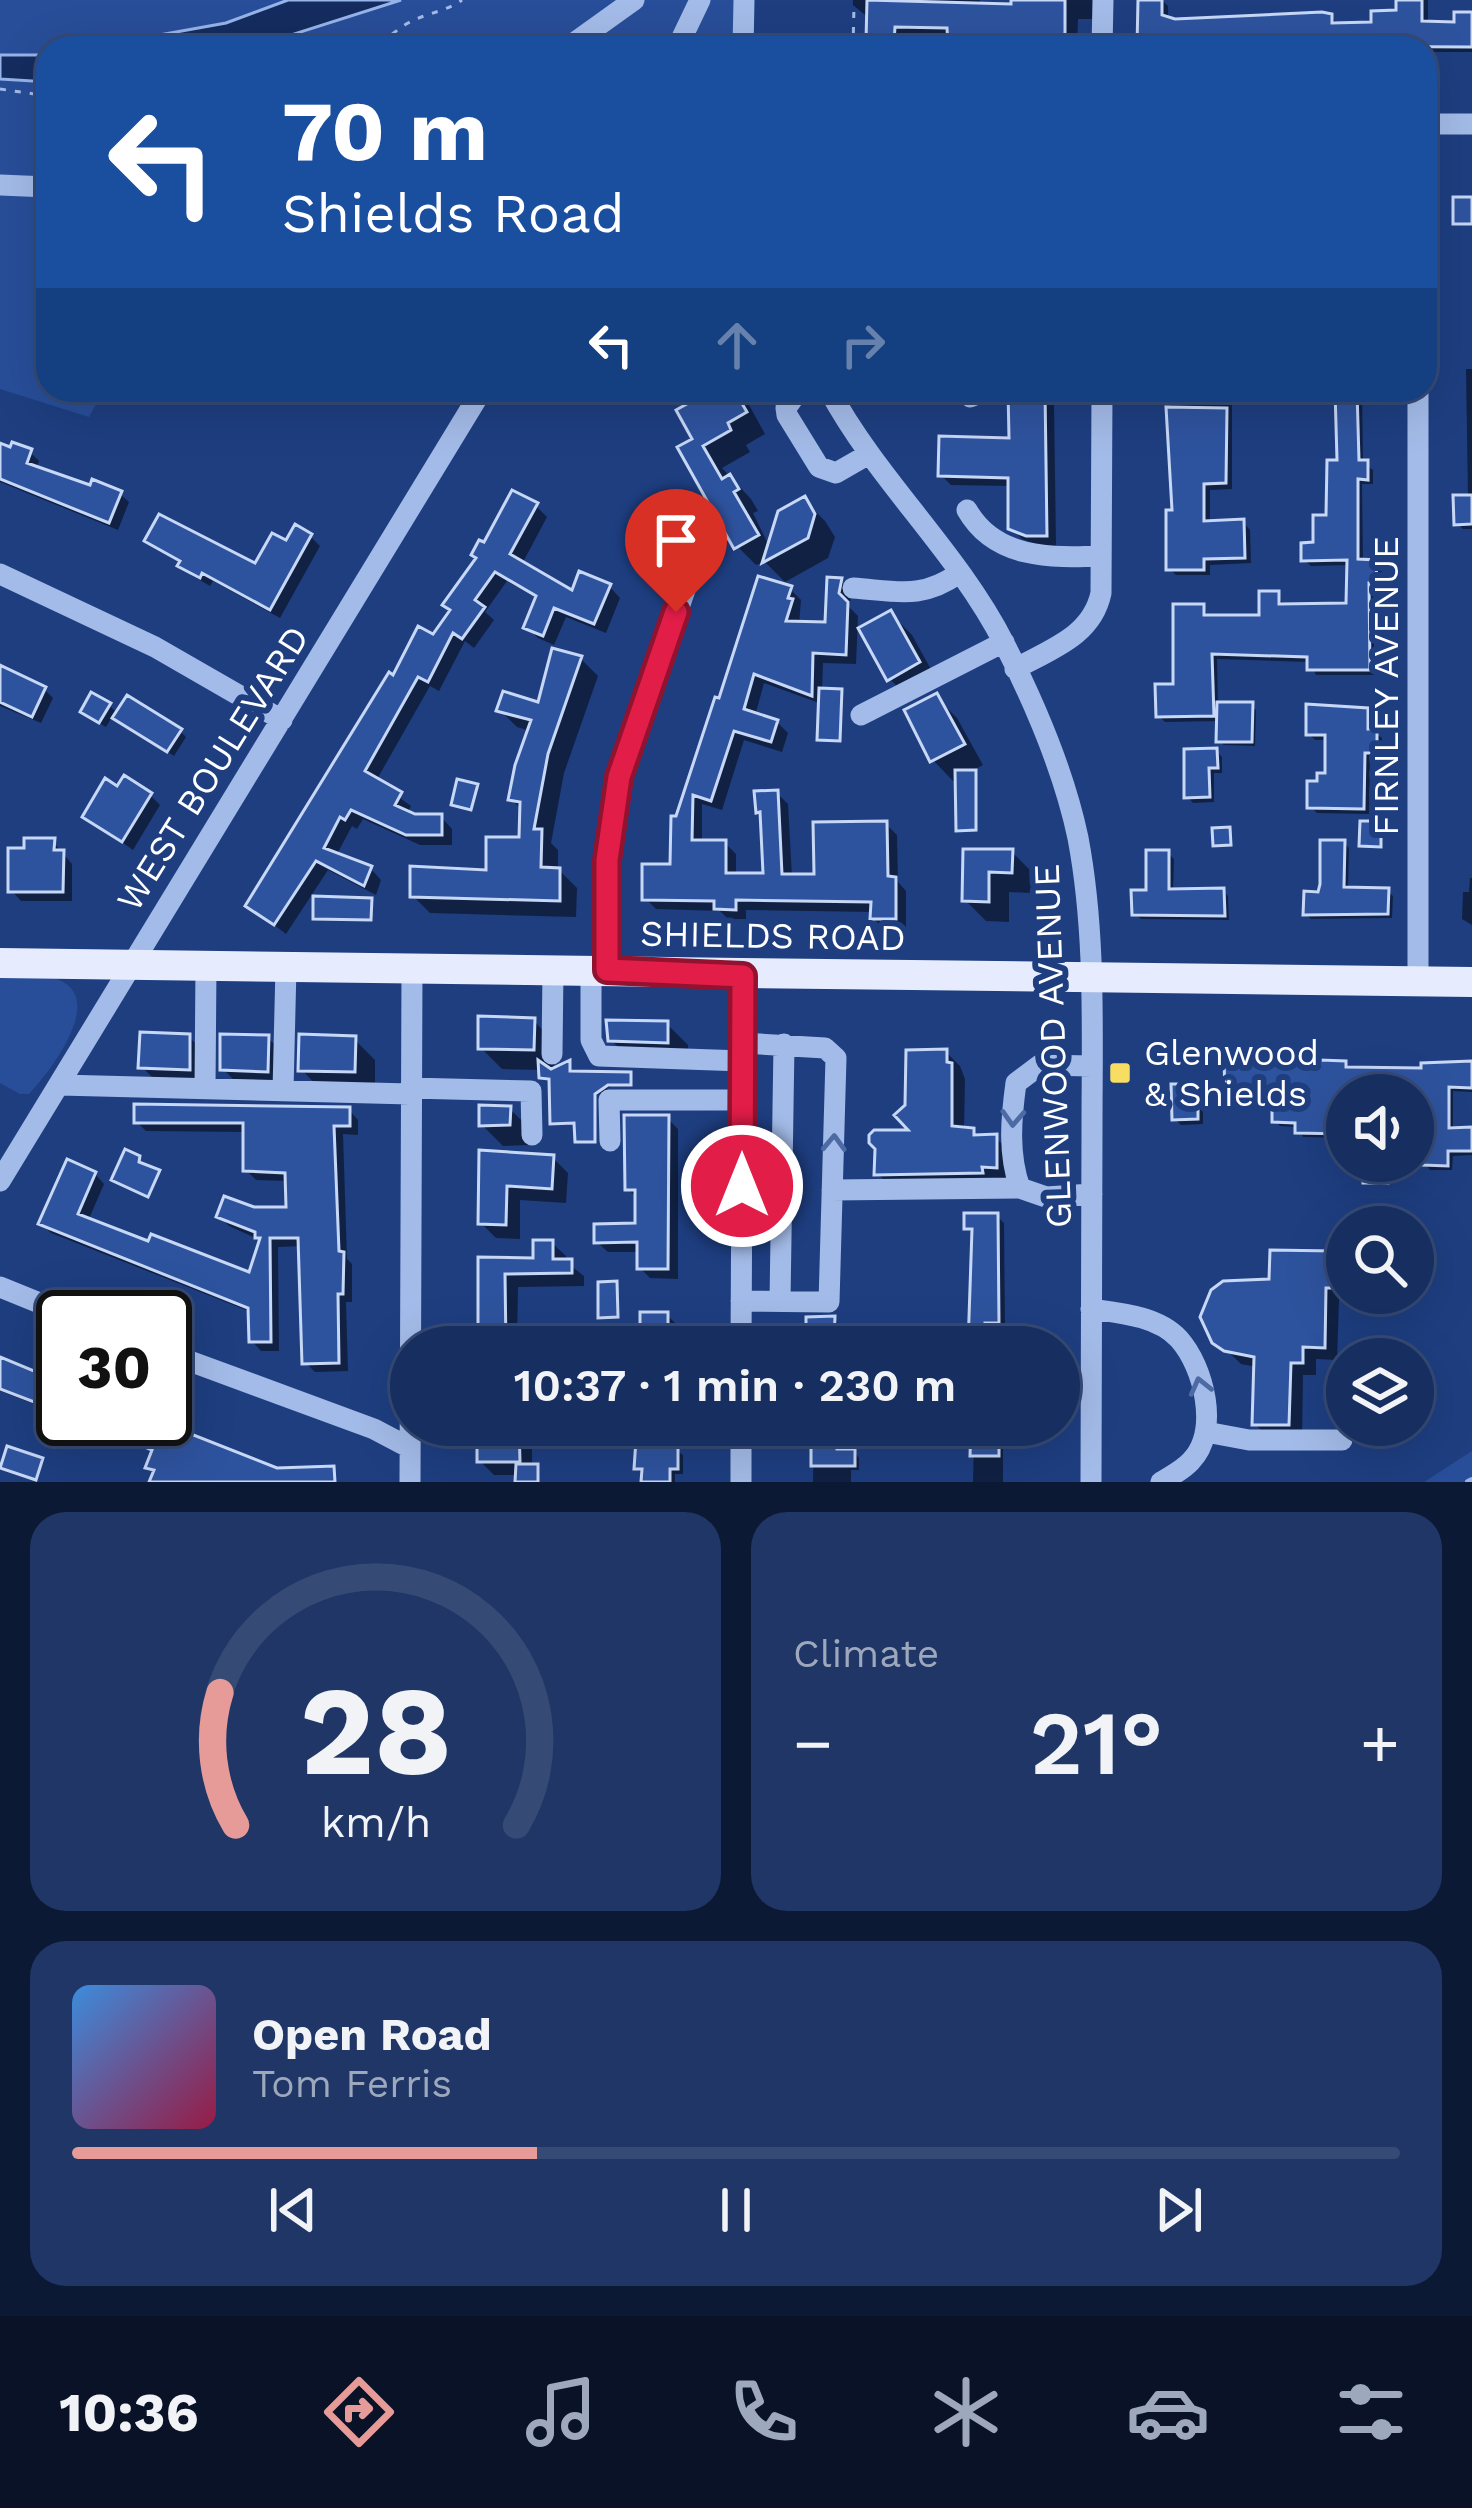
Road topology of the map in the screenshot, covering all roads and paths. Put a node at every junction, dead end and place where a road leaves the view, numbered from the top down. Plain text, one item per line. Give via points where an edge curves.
1 (462, 0) edge
2 (634, 0) edge
3 (700, 0) edge
4 (744, 0) edge
5 (1103, 0) edge
6 (854, 6) dead end
7 (391, 36) edge
8 (583, 36) edge
9 (683, 36) edge
10 (743, 36) edge
11 (853, 36) edge
12 (1102, 36) edge
13 (0, 89) edge
14 (36, 94) edge
15 (1437, 124) edge
16 (1472, 124) edge
17 (0, 185) edge
18 (36, 186) edge
19 (475, 402) edge
20 (790, 402) edge
21 (836, 402) edge
22 (1102, 402) edge
23 (1418, 402) edge
24 (868, 454) junction
25 (967, 510) dead end
26 (1101, 556) junction
27 (691, 573) dead end
28 (959, 573) junction
29 (0, 574) edge
30 (853, 588) dead end
31 (1004, 642) junction
32 (1015, 669) junction
33 (862, 715) dead end
34 (282, 720) junction
35 (0, 963) edge
36 (131, 965) junction
37 (206, 966) junction
38 (286, 968) junction
39 (412, 970) junction
40 (553, 970) junction
41 (599, 970) junction
42 (743, 976) junction
43 (1090, 980) junction
44 (1418, 982) junction
45 (1472, 982) edge
46 (784, 1044) junction
47 (742, 1052) junction
48 (552, 1054) dead end
49 (1092, 1066) junction
50 (59, 1085) junction
51 (205, 1089) junction
52 (284, 1091) junction
53 (410, 1091) junction
54 (742, 1100) junction
55 (532, 1135) dead end
56 (610, 1141) dead end
57 (0, 1181) edge
58 (1020, 1188) junction
59 (832, 1190) junction
60 (1092, 1194) junction
61 (0, 1287) edge
62 (741, 1301) junction
63 (781, 1301) junction
64 (36, 1302) edge
65 (1091, 1309) junction
66 (741, 1326) edge
67 (192, 1362) edge
68 (1206, 1432) junction
69 (1326, 1439) edge
70 (740, 1446) edge
71 (410, 1448) junction
72 (410, 1482) edge
73 (740, 1482) edge
74 (1091, 1482) edge
75 (1161, 1482) edge

1 - 7 path
2 - 8 street
3 - 9 street
4 - 10 street
5 - 12 street
6 - 11 path
13 - 14 path
15 - 16 street
17 - 18 street
19 - 34 street, WEST BOULEVARD
20 - 24 street via 787,415 819,466 836,473
21 - 24 street, GLENWOOD AVENUE
22 - 26 street
23 - 44 street, FIRNLEY AVENUE
24 - 28 street, GLENWOOD AVENUE
25 - 26 street via 977,527 1016,552
26 - 32 street via 1101,593 1089,624
27 - 41 street via 619,777
28 - 30 street via 920,593
28 - 31 street, GLENWOOD AVENUE
29 - 34 street via 155,647
31 - 32 street, GLENWOOD AVENUE
31 - 33 street
32 - 43 street, GLENWOOD AVENUE via 1059,768 1077,836
34 - 36 street, WEST BOULEVARD
35 - 36 main road, SHIELDS ROAD
36 - 37 main road, SHIELDS ROAD
36 - 50 street, WEST BOULEVARD
37 - 38 main road, SHIELDS ROAD
37 - 51 street
38 - 39 main road, SHIELDS ROAD
38 - 52 street
39 - 40 main road, SHIELDS ROAD
39 - 53 street
40 - 41 main road, SHIELDS ROAD
40 - 48 street
41 - 42 main road, SHIELDS ROAD
41 - 47 street via 591,1040 599,1056
42 - 43 main road, SHIELDS ROAD
42 - 47 street
43 - 44 main road, SHIELDS ROAD
43 - 49 street, GLENWOOD AVENUE
44 - 45 main road, SHIELDS ROAD
46 - 47 street
59 -> 46 street via 836,1058 825,1048
46 - 63 street
47 - 54 street
49 -> 58 street via 1040,1065 1016,1083 1013,1166
49 - 60 street, GLENWOOD AVENUE
50 - 51 street
50 - 57 street, WEST BOULEVARD
51 - 52 street
52 - 53 street
53 - 55 street via 531,1091
53 - 71 street
54 - 56 street via 609,1100
54 - 62 street
58 - 59 street
58 - 60 street via 1046,1197
59 - 63 street via 829,1302
60 - 65 street, GLENWOOD AVENUE
61 - 64 street
62 - 63 street
62 - 66 street
68 -> 65 street via 1204,1396 1178,1338 1158,1324
65 - 74 street, GLENWOOD AVENUE
67 - 71 street
68 - 69 street
68 - 75 street via 1195,1458
70 - 73 street
71 - 72 street

